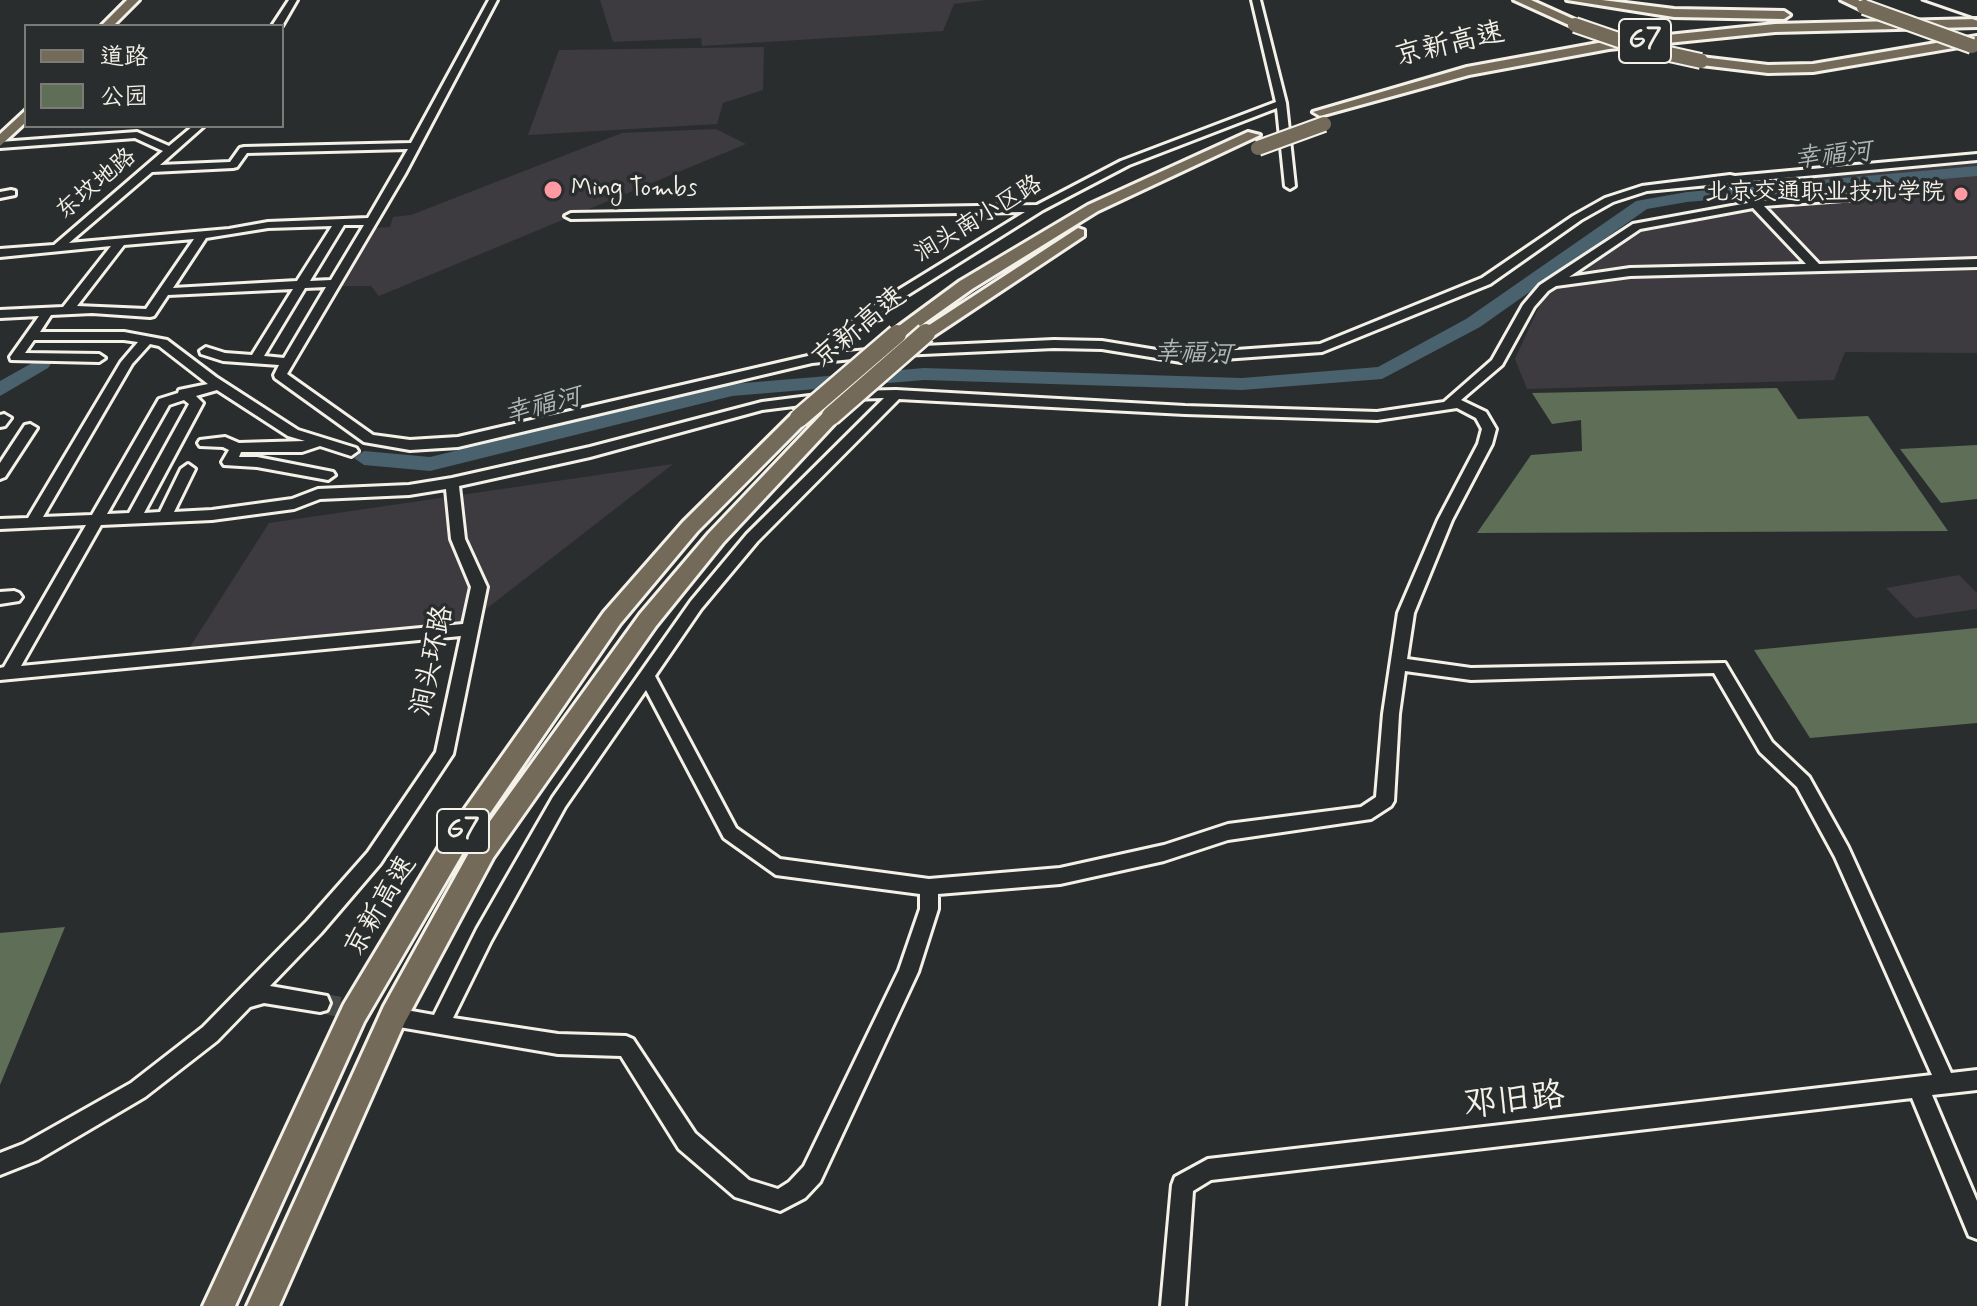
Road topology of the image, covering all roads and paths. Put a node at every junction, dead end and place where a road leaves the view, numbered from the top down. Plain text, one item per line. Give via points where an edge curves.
1 (133, 0) edge
2 (293, 0) edge
3 (493, 0) edge
4 (1256, 0) edge
5 (1519, 0) edge
6 (1573, 0) edge
7 (1670, 0) edge
8 (1847, 0) edge
9 (1782, 15) junction
10 (1977, 16) edge
11 (1977, 23) edge
12 (109, 24) edge
13 (278, 24) edge
14 (1977, 32) edge
15 (1975, 45) edge
16 (1701, 61) junction
17 (1281, 103) junction
18 (24, 116) edge
19 (1322, 118) junction
20 (197, 128) edge
21 (1256, 142) junction
22 (0, 144) edge
23 (415, 146) junction
24 (171, 151) junction
25 (1977, 157) edge
26 (151, 169) junction
27 (1730, 178) junction
28 (1290, 186) dead end
29 (1882, 194) dead end
30 (1752, 201) junction
31 (1039, 208) junction
32 (571, 216) dead end
33 (372, 221) junction
34 (340, 222) junction
35 (202, 235) junction
36 (120, 242) junction
37 (59, 246) junction
38 (0, 253) edge
39 (1977, 263) edge
40 (1814, 265) junction
41 (335, 283) junction
42 (1551, 284) junction
43 (302, 285) junction
44 (164, 292) junction
45 (68, 309) junction
46 (48, 311) junction
47 (0, 314) edge
48 (32, 336) junction
49 (148, 339) junction
50 (206, 351) dead end
51 (99, 358) dead end
52 (812, 359) junction
53 (255, 360) junction
54 (288, 362) junction
55 (218, 385) junction
56 (184, 393) junction
57 (896, 394) junction
58 (1449, 404) junction
59 (30, 428) dead end
60 (369, 439) junction
61 (321, 442) junction
62 (205, 443) dead end
63 (237, 448) junction
64 (351, 451) junction
65 (188, 469) dead end
66 (0, 474) edge
67 (328, 475) junction
68 (452, 483) junction
69 (318, 494) junction
70 (164, 518) junction
71 (133, 519) junction
72 (96, 521) junction
73 (0, 524) edge
74 (32, 524) junction
75 (470, 629) junction
76 (1397, 664) junction
77 (4, 674) edge
78 (647, 676) junction
79 (929, 887) junction
80 (245, 998) junction
81 (320, 1003) tunnel mouth
82 (406, 1020) tunnel mouth
83 (439, 1025) junction
84 (1977, 1080) edge
85 (1946, 1084) junction
86 (1918, 1086) junction
87 (0, 1164) edge
88 (1977, 1228) edge
89 (219, 1306) edge
90 (263, 1306) edge
91 (1173, 1306) edge

1 - 12 main road
2 - 13 street
3 - 23 street
4 - 17 street
5 - 16 highway, bridge via 1600,33
5 - 16 highway, bridge via 1642,48
6 - 9 highway via 1674,13
7 - 9 highway
8 - 15 highway, bridge
9 - 10 highway
11 - 19 highway, 京新高速 / G7 via 1775,28 1609,45 1453,75
14 - 19 highway, 京新高速 / G7 via 1785,37 1627,53 1477,79
15 - 16 highway via 1934,45 1813,68
17 - 28 street
17 - 31 street, 涧头南小区路 via 1125,163
18 - 22 main road
19 - 21 highway, 京新高速 / G7, bridge
20 - 24 street, 东坟地路
21 - 89 highway, 京新高速 / G7, bridge via 1150,179 1005,259 897,334 799,418 690,527 612,618 453,846 354,1013
21 - 90 highway, 京新高速 / G7, bridge via 1108,216 926,333 831,416 716,538 648,620 484,850 394,1015
22 - 24 street via 137,135
23 - 26 street via 244,150 233,165
23 - 33 street
24 - 26 street, 东坟地路
25 - 27 street
26 - 37 street, 东坟地路
27 - 30 street
27 - 52 street via 1646,188 1609,200 1486,281 1322,348 1181,358 1102,345 995,345
29 - 30 street
30 - 40 street
30 - 42 street via 1637,226
31 - 32 street
31 - 52 street, 涧头南小区路 via 886,303
33 - 34 street
33 - 41 street
34 - 35 street
34 - 43 street
35 - 36 street
35 - 44 street
36 - 37 street
36 - 45 street
37 - 38 street
39 - 40 street
40 - 42 street via 1630,272
41 - 43 street
41 - 54 street
42 - 58 street via 1529,305 1497,362
43 - 44 street
43 - 53 street
44 - 45 street via 150,313
45 - 46 street
46 - 47 street
46 - 48 street
48 - 49 street
48 - 51 street via 16,357
49 - 55 street via 163,343
49 - 74 street via 122,370
50 - 53 street
52 - 60 street, 涧头南小区路 via 458,442 410,445
53 - 54 street
54 - 60 street via 280,375
55 - 56 street
55 - 61 street via 293,433
56 - 71 street via 196,403
56 - 72 street via 164,402
57 - 58 street via 1377,416
57 - 68 street via 762,406
57 - 78 street via 752,538
58 - 76 street via 1471,408 1489,429 1406,613
59 - 66 street
60 - 64 street
61 - 63 street
61 - 64 street
62 - 63 street via 225,442
63 - 67 street via 229,462
64 - 67 street
65 - 70 street
67 - 69 street
68 - 69 street
68 - 75 street, 涧头环路 via 458,539 479,587
69 - 70 street via 294,504
70 - 71 street
71 - 72 street
72 - 74 street
72 - 77 street
73 - 74 street
75 - 77 street
75 - 80 street, 涧头环路 via 444,754 374,858
76 - 79 street via 1385,801 1376,810 1228,832 1164,853 1060,876
76 - 85 street via 1471,674 1719,667 1766,747 1803,782 1842,853
78 - 79 street via 730,833 776,867
78 - 83 street via 559,802
79 - 83 street via 929,909 908,972 812,1174 780,1200 743,1189 687,1141 626,1046 558,1044
80 - 81 street via 264,994
80 - 87 street, 涧头环路 via 210,1034 138,1090
82 - 83 street
84 - 85 street, 邓旧路
85 - 86 street, 邓旧路
86 - 88 street
86 - 91 street, 邓旧路 via 1208,1170 1183,1185

